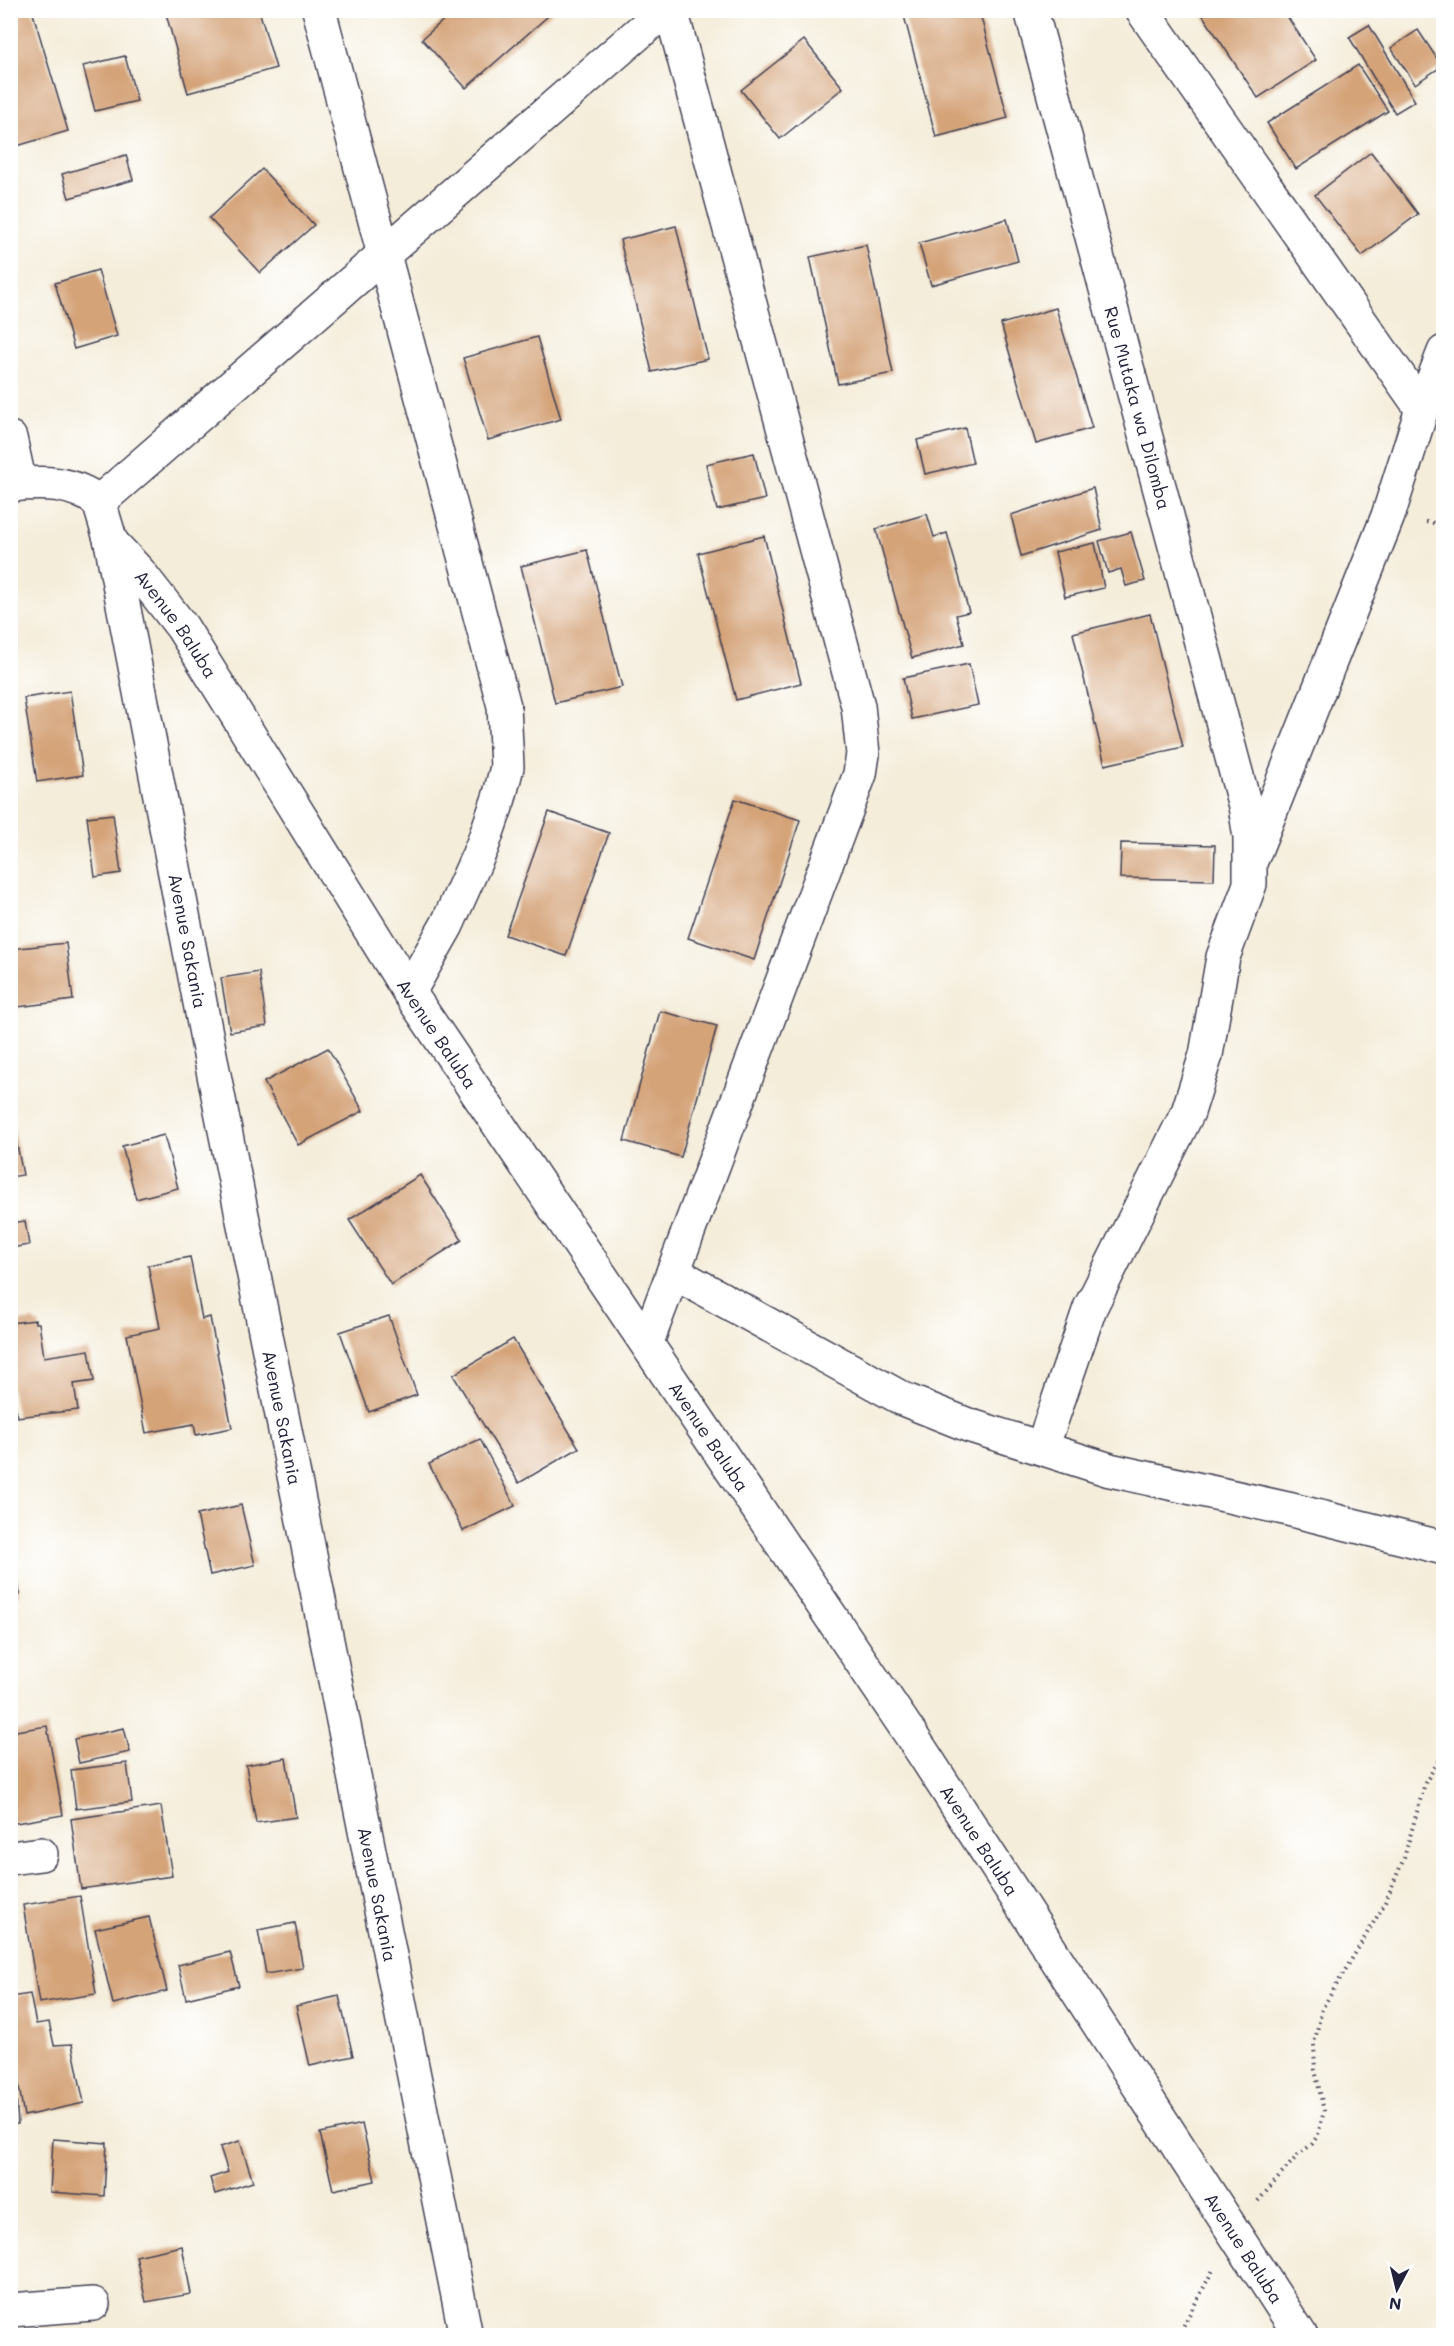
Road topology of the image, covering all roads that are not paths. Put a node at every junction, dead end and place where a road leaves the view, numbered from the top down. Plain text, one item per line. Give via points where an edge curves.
1 (319, 10) edge
2 (665, 10) edge
3 (671, 10) edge
4 (1031, 10) edge
5 (1142, 10) edge
6 (384, 254) junction
7 (1443, 352) edge
8 (1422, 409) junction
9 (10, 438) edge
10 (15, 485) edge
11 (99, 502) junction
12 (111, 542) junction
13 (1252, 860) junction
14 (409, 992) junction
15 (673, 1272) junction
16 (647, 1342) junction
17 (1042, 1448) junction
18 (1443, 1548) edge
19 (93, 2304) dead end
20 (10, 2310) edge
21 (466, 2336) edge
22 (1301, 2336) edge

1 - 6 street
2 - 6 street
3 - 15 street via 858,706 863,754 857,784
4 - 13 street, Rue Mutaka wa Dilomba via 1245,806
5 - 8 street
6 - 11 street
6 - 14 street via 504,706 507,738 507,767 482,847 447,926
7 - 8 street
8 - 13 street via 1388,516
9 - 10 street
10 - 11 street via 69,486 85,491
11 - 12 street, Avenue Sakania
12 - 14 street, Avenue Baluba via 182,627
12 - 21 street, Avenue Sakania
13 - 17 street via 1250,884 1223,957 1206,1054 1188,1112 1090,1308
14 - 16 street, Avenue Baluba
15 - 16 street
15 - 17 street via 903,1399
16 - 22 street, Avenue Baluba via 921,1750
17 - 18 street via 1110,1470
19 - 20 street

